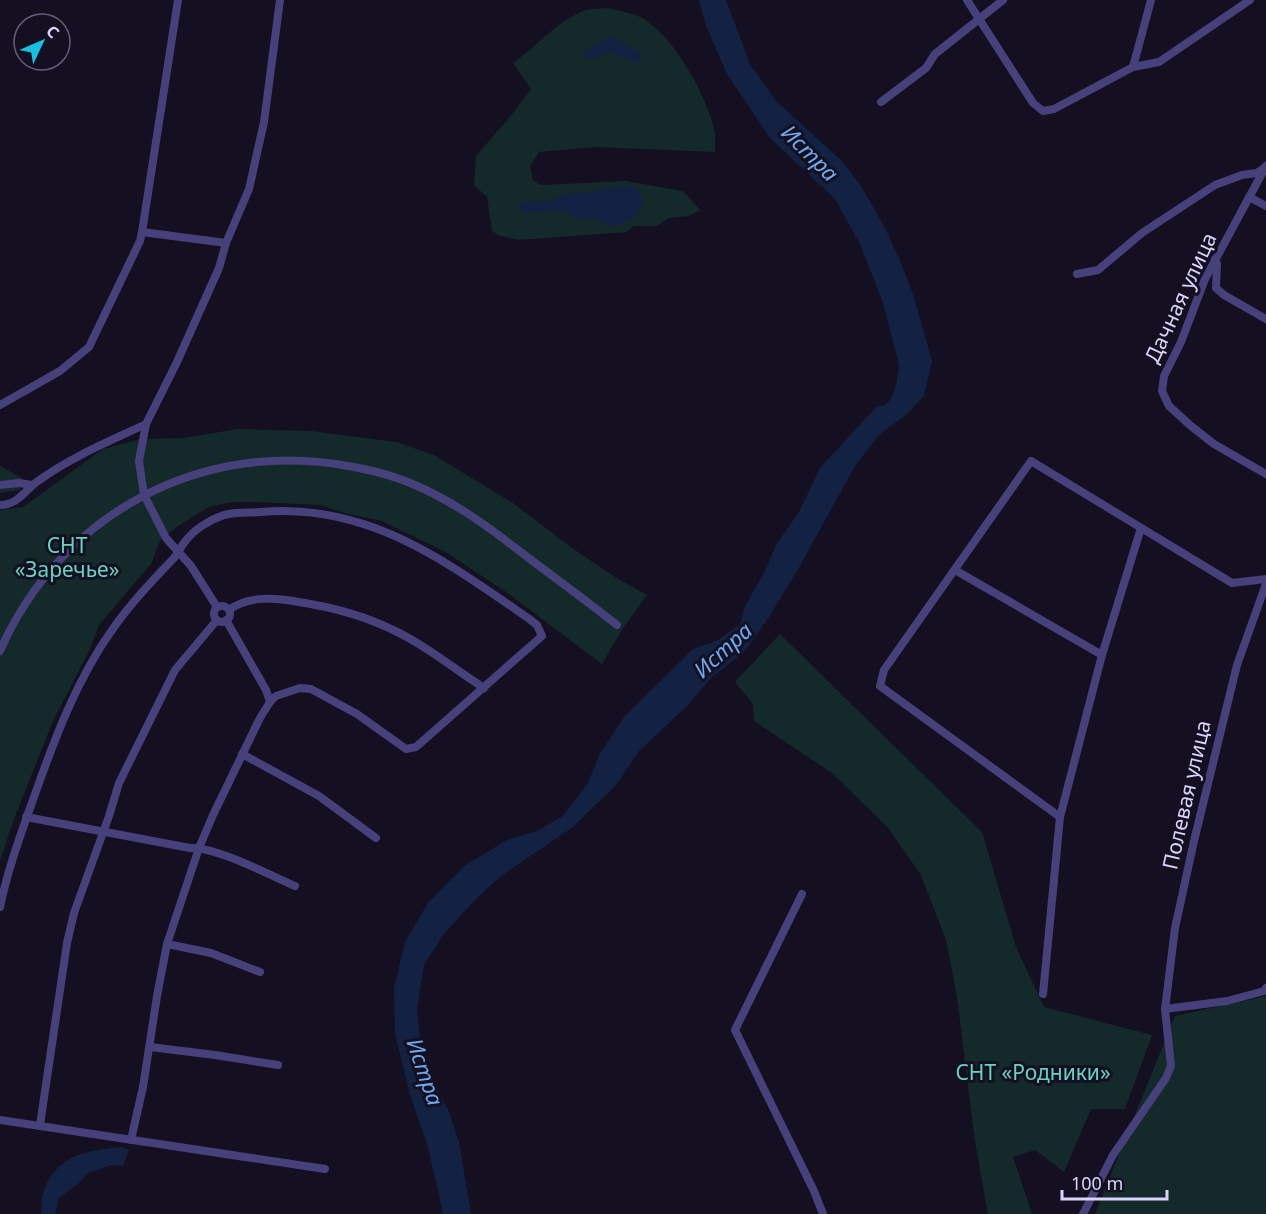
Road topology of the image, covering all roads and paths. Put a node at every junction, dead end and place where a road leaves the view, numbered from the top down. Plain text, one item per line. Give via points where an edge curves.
1 (178, 0) edge
2 (280, 0) edge
3 (966, 0) edge
4 (1003, 0) edge
5 (1151, 0) edge
6 (1249, 0) edge
7 (979, 18) junction
8 (1133, 68) junction
9 (880, 102) dead end
10 (1266, 167) edge
11 (1249, 197) junction
12 (1266, 206) edge
13 (142, 232) junction
14 (226, 243) junction
15 (1215, 259) junction
16 (1077, 274) dead end
17 (1266, 319) edge
18 (0, 405) edge
19 (146, 424) junction
20 (1266, 474) edge
21 (0, 485) edge
22 (32, 485) junction
23 (144, 495) junction
24 (0, 505) edge
25 (1141, 528) junction
26 (180, 551) junction
27 (955, 570) junction
28 (1266, 582) edge
29 (217, 607) junction
30 (229, 610) junction
31 (217, 620) junction
32 (226, 620) junction
33 (617, 625) dead end
34 (0, 651) edge
35 (1102, 655) junction
36 (483, 688) junction
37 (270, 702) junction
38 (242, 754) junction
39 (1060, 817) junction
40 (26, 818) junction
41 (103, 832) junction
42 (376, 838) dead end
43 (199, 848) junction
44 (294, 886) dead end
45 (802, 894) dead end
46 (0, 907) edge
47 (167, 944) junction
48 (260, 972) dead end
49 (1266, 988) edge
50 (1043, 994) dead end
51 (1165, 1009) junction
52 (150, 1047) junction
53 (278, 1065) dead end
54 (0, 1120) edge
55 (40, 1125) junction
56 (131, 1140) junction
57 (325, 1169) dead end
58 (824, 1214) edge
59 (1083, 1214) edge

1 - 13 street
2 - 14 street via 264,122 249,189
3 - 7 street
4 - 7 street
5 - 8 street
6 - 8 street via 1159,62
7 - 8 street via 1033,102 1043,111
7 - 9 street via 934,54 926,68
10 - 11 street, Дачная улица
10 - 16 street via 1208,189 1142,233 1098,270
11 - 12 street
11 - 15 street, Дачная улица
13 - 14 street
13 - 18 street via 89,347 60,371
14 - 19 street via 219,268
15 - 17 street via 1216,288
15 - 20 street, Дачная улица via 1164,376 1162,391 1169,406 1191,426
19 - 22 street via 74,459
19 - 23 street via 139,460
21 - 22 street
22 - 24 street via 17,500
23 - 26 street via 166,538
23 - 33 street via 189,476 253,462 297,459 385,473 442,498 484,525
23 - 34 street via 95,527 52,568 29,598
25 - 27 street via 1031,461
25 - 28 street via 1232,584
25 - 35 street
26 - 29 street
26 - 36 street via 208,521 239,513 305,512 382,529 447,563 537,625 542,636
26 - 40 street via 111,631 80,684
27 - 35 street
27 - 39 street via 884,670 880,686
28 - 51 street, Полевая улица via 1237,665 1194,841 1175,928
29 - 30 street
29 - 31 street via 213,613
30 - 32 street
30 - 36 street via 266,598 332,607 391,628
31 - 32 street
31 - 41 street via 175,670 119,783
32 - 37 street
35 - 39 street
36 - 37 street via 416,747 406,749 357,714 311,690 300,688
37 - 38 street
38 - 42 street via 319,796
38 - 43 street
39 - 50 street
40 - 41 street
40 - 46 street
41 - 43 street
41 - 55 street via 67,943
43 - 44 street
43 - 47 street
45 - 58 street via 735,1030
47 - 48 street via 211,953
47 - 52 street
49 - 51 street via 1264,992 1227,1001
51 - 59 street, Полевая улица via 1171,1066 1113,1155
52 - 53 street
52 - 56 street
54 - 55 street
55 - 56 street
56 - 57 street

